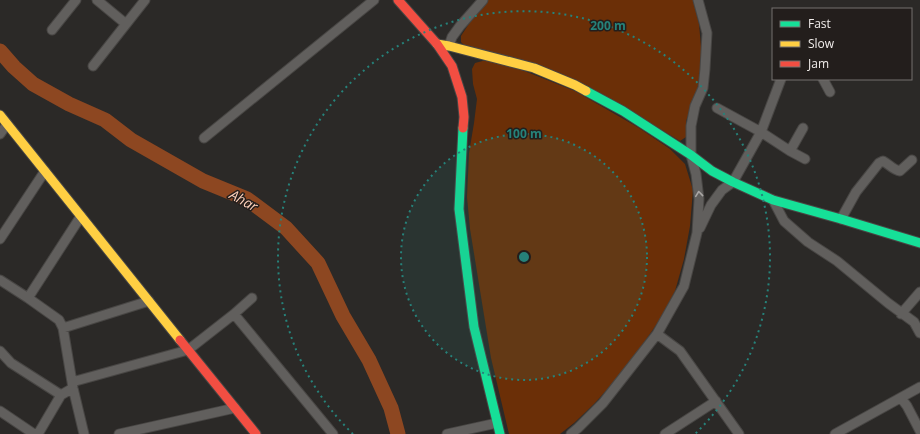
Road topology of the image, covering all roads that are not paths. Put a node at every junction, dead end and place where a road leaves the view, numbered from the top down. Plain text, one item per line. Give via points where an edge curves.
1 (76, 0) edge
2 (97, 0) edge
3 (145, 0) edge
4 (374, 0) edge
5 (398, 0) edge
6 (483, 0) edge
7 (698, 0) edge
8 (126, 24) junction
9 (52, 30) dead end
10 (436, 44) junction
11 (449, 46) junction
12 (93, 66) dead end
13 (781, 80) edge
14 (824, 80) edge
15 (830, 92) dead end
16 (717, 108) dead end
17 (0, 115) edge
18 (7, 124) junction
19 (803, 128) dead end
20 (761, 132) junction
21 (0, 134) edge
22 (204, 138) dead end
23 (790, 151) junction
24 (691, 155) junction
25 (805, 159) dead end
26 (912, 160) dead end
27 (44, 171) junction
28 (733, 182) junction
29 (773, 200) junction
30 (81, 216) junction
31 (842, 219) junction
32 (697, 233) junction
33 (0, 239) edge
34 (920, 243) edge
35 (0, 280) edge
36 (920, 292) edge
37 (28, 298) junction
38 (252, 298) dead end
39 (149, 301) junction
40 (234, 314) junction
41 (901, 314) junction
42 (63, 328) junction
43 (920, 333) edge
44 (657, 334) junction
45 (188, 350) junction
46 (0, 351) edge
47 (72, 385) junction
48 (920, 387) edge
49 (61, 395) junction
50 (900, 398) junction
51 (716, 401) junction
52 (235, 408) junction
53 (1, 415) edge
54 (497, 423) junction
55 (920, 431) edge
56 (34, 434) edge
57 (38, 434) edge
58 (84, 434) edge
59 (119, 434) edge
60 (256, 434) edge
61 (333, 434) edge
62 (447, 434) edge
63 (500, 434) edge
64 (571, 434) edge
65 (665, 434) edge
66 (739, 434) edge
67 (835, 434) edge

1 - 9 street
2 - 8 street
3 - 8 street
4 - 22 street
5 - 10 street
6 - 11 street via 460,26
7 - 24 street via 707,32 702,88 691,126
8 - 12 street
10 - 11 street
10 - 54 street via 452,66 462,97 464,117 459,209 474,327
11 - 24 street via 534,68 575,85 623,111
13 - 20 street
14 - 15 street
16 - 20 street
17 - 18 street
18 - 21 street
18 - 27 street
19 - 23 street
20 - 23 street
20 - 28 street
23 - 25 street
24 - 28 street via 712,171
32 -> 24 street via 699,199
26 - 31 street via 900,171 896,171 886,162 879,163 856,192
27 - 30 street
27 - 33 street
28 - 29 street
28 - 32 street via 722,190 711,205
29 - 31 street
29 - 41 street via 784,221
30 - 37 street
30 - 39 street
31 - 34 street
32 - 44 street via 684,286
35 - 37 street
36 - 41 street
37 - 42 street via 59,320
38 - 40 street
39 - 42 street
39 - 45 street
40 - 45 street
40 - 61 street
41 - 43 street via 914,322
42 - 47 street
44 - 51 street via 680,351
44 - 64 street via 603,403
45 - 47 street
45 - 52 street
46 - 49 street via 11,363
47 - 49 street
47 - 58 street
48 - 50 street
49 - 57 street
50 - 55 street via 908,406
50 - 67 street
51 - 65 street
51 - 66 street
52 - 59 street
52 - 60 street
53 - 56 street
54 - 62 street
54 - 63 street

